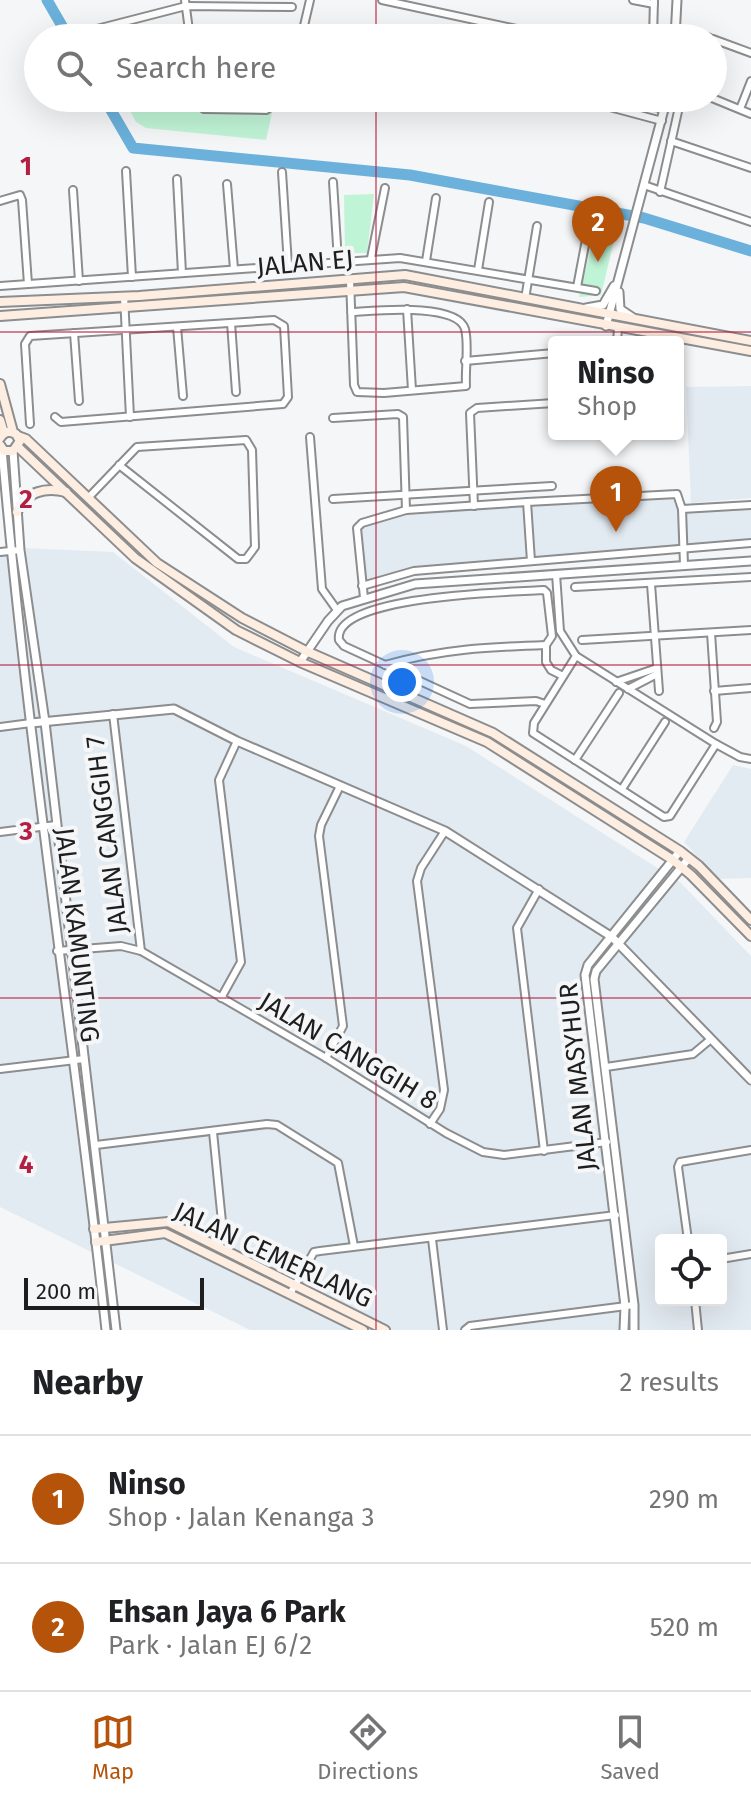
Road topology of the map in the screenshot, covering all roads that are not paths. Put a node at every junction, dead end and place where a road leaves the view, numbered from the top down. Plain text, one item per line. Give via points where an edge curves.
1 (310, 0) edge
2 (382, 0) edge
3 (633, 0) edge
4 (677, 0) edge
5 (654, 2) edge
6 (185, 3) edge
7 (292, 7) dead end
8 (113, 24) edge
9 (188, 24) edge
10 (304, 24) edge
11 (493, 24) edge
12 (653, 24) edge
13 (676, 24) edge
14 (727, 45) edge
15 (751, 53) edge
16 (751, 81) edge
17 (727, 104) edge
18 (740, 109) junction
19 (630, 112) edge
20 (664, 112) edge
21 (678, 112) edge
22 (638, 114) joint
23 (751, 114) edge
24 (662, 121) junction
25 (671, 141) junction
26 (751, 168) edge
27 (126, 171) dead end
28 (282, 172) dead end
29 (177, 179) dead end
30 (333, 182) dead end
31 (227, 184) dead end
32 (385, 188) dead end
33 (643, 189) junction
34 (73, 190) dead end
35 (660, 192) junction
36 (436, 198) dead end
37 (0, 201) edge
38 (489, 202) dead end
39 (751, 222) edge
40 (537, 226) dead end
41 (588, 229) dead end
42 (371, 258) junction
43 (354, 260) junction
44 (338, 261) junction
45 (426, 261) junction
46 (288, 265) junction
47 (234, 269) junction
48 (478, 270) junction
49 (182, 273) junction
50 (132, 277) junction
51 (619, 278) junction
52 (354, 279) junction
53 (528, 279) junction
54 (79, 281) junction
55 (28, 284) junction
56 (0, 286) edge
57 (577, 287) junction
58 (596, 291) dead end
59 (351, 292) junction
60 (124, 296) junction
61 (525, 299) junction
62 (0, 302) edge
63 (125, 308) junction
64 (407, 309) junction
65 (580, 309) junction
66 (351, 312) junction
67 (24, 313) junction
68 (609, 315) junction
69 (0, 316) edge
70 (640, 321) junction
71 (0, 322) edge
72 (231, 323) junction
73 (606, 326) junction
74 (177, 327) junction
75 (618, 328) junction
76 (127, 330) junction
77 (74, 333) junction
78 (617, 336) edge
79 (664, 336) edge
80 (684, 339) edge
81 (751, 341) edge
82 (751, 351) edge
83 (548, 354) edge
84 (465, 361) junction
85 (0, 384) edge
86 (412, 390) junction
87 (236, 392) dead end
88 (183, 396) dead end
89 (79, 401) dead end
90 (548, 404) edge
91 (55, 417) dead end
92 (130, 417) junction
93 (333, 418) dead end
94 (0, 420) edge
95 (30, 424) dead end
96 (310, 437) dead end
97 (4, 440) edge
98 (16, 449) junction
99 (119, 465) junction
100 (552, 486) dead end
101 (472, 491) junction
102 (67, 492) junction
103 (406, 495) junction
104 (88, 498) junction
105 (333, 499) dead end
106 (527, 502) junction
107 (751, 505) edge
108 (474, 506) junction
109 (682, 509) junction
110 (406, 510) junction
111 (17, 512) junction
112 (751, 543) edge
113 (20, 550) junction
114 (684, 550) junction
115 (11, 551) junction
116 (0, 552) edge
117 (751, 561) edge
118 (529, 562) junction
119 (684, 565) junction
120 (556, 574) junction
121 (528, 575) junction
122 (751, 577) edge
123 (651, 584) junction
124 (362, 586) junction
125 (575, 587) dead end
126 (364, 598) junction
127 (337, 610) junction
128 (751, 630) edge
129 (711, 633) junction
130 (656, 636) junction
131 (582, 640) dead end
132 (546, 645) junction
133 (306, 651) junction
134 (576, 656) junction
135 (300, 662) junction
136 (385, 665) junction
137 (657, 671) junction
138 (563, 676) junction
139 (616, 682) junction
140 (751, 688) edge
141 (628, 689) junction
142 (659, 691) dead end
143 (714, 691) junction
144 (619, 693) dead end
145 (545, 704) junction
146 (113, 714) junction
147 (45, 722) junction
148 (665, 722) dead end
149 (31, 723) junction
150 (0, 727) edge
151 (714, 728) dead end
152 (237, 741) junction
153 (716, 744) junction
154 (751, 759) edge
155 (575, 760) junction
156 (340, 786) junction
157 (622, 789) junction
158 (56, 825) junction
159 (43, 827) junction
160 (445, 831) junction
161 (0, 832) edge
162 (680, 851) junction
163 (689, 858) junction
164 (673, 860) junction
165 (682, 867) junction
166 (539, 889) junction
167 (751, 920) edge
168 (751, 936) edge
169 (615, 940) junction
170 (57, 951) junction
171 (70, 951) junction
172 (141, 951) junction
173 (221, 998) junction
174 (711, 1039) junction
175 (326, 1058) junction
176 (84, 1059) junction
177 (72, 1061) junction
178 (606, 1067) junction
179 (0, 1069) edge
180 (751, 1080) edge
181 (430, 1124) junction
182 (213, 1132) junction
183 (615, 1140) junction
184 (605, 1142) junction
185 (96, 1145) junction
186 (751, 1150) edge
187 (544, 1151) junction
188 (624, 1214) junction
189 (613, 1215) junction
190 (94, 1229) junction
191 (105, 1229) junction
192 (687, 1234) edge
193 (432, 1239) junction
194 (107, 1241) junction
195 (96, 1242) junction
196 (354, 1246) junction
197 (219, 1247) junction
198 (751, 1254) edge
199 (727, 1258) edge
200 (292, 1290) junction
201 (630, 1305) junction
202 (696, 1306) edge
203 (106, 1330) edge
204 (116, 1330) edge
205 (363, 1330) edge
206 (385, 1330) edge
207 (443, 1330) edge
208 (465, 1330) edge
209 (624, 1330) edge
210 (634, 1330) edge
211 (698, 1330) edge

1 - 10 street
2 - 11 street
3 - 5 street
4 - 13 street
5 - 12 street
6 - 7 street
6 - 8 street
6 - 9 street
14 - 15 street
16 - 18 street
17 - 18 street
18 - 23 street
19 - 22 street
20 - 24 street
21 - 25 street
22 - 24 street
24 - 33 street
25 - 26 street
25 - 35 street
27 - 50 street
28 - 46 street
29 - 49 street
30 - 44 street
31 - 47 street
32 - 42 street
33 - 35 street
33 - 51 street
34 - 54 street
35 - 39 street
36 - 45 street
37 - 55 street via 20,195 22,200
38 - 48 street
40 - 53 street
41 - 57 street
42 - 43 street
42 - 45 street
43 - 44 street
43 - 52 street
44 - 46 street
45 - 48 street
46 - 47 street
47 - 49 street
48 - 53 street
49 - 50 street
50 - 54 street
51 - 65 street via 603,305
51 - 68 street
51 - 70 street via 622,311
52 - 59 street
52 - 60 main road, JALAN EJ
52 - 61 main road, JALAN EJ via 405,275
53 - 57 street
53 - 61 street
54 - 55 street
55 - 56 street
57 - 58 street
59 - 63 main road, JALAN EJ
59 - 66 street
59 - 73 main road, JALAN EJ via 404,287
60 - 62 main road, JALAN EJ
60 - 63 street
61 - 65 main road, JALAN EJ
63 - 67 main road, JALAN EJ
63 - 76 street
64 - 66 street
64 - 84 street via 458,320 465,329
64 - 86 street
65 - 68 main road, JALAN EJ
66 - 86 street via 356,390
67 - 69 main road, JALAN EJ
67 - 71 main road
68 - 70 main road, JALAN EJ
68 - 73 street
70 - 81 main road, JALAN EJ
72 - 74 street
72 - 87 street
72 - 92 street via 279,321 285,330 285,403
73 - 75 main road, JALAN EJ
74 - 76 street
74 - 88 street
75 - 78 street
75 - 79 main road, JALAN EJ
76 - 77 street
76 - 92 street
77 - 89 street
77 - 95 street via 32,336 25,344
80 - 82 main road, JALAN EJ
83 - 84 street
84 - 86 street via 466,386
85 - 97 main road
90 - 101 street via 472,410
91 - 92 street via 61,422
93 - 103 street via 403,417
94 - 97 main road
96 - 127 street via 322,589
97 - 98 main road
97 - 98 main road
97 - 104 main road via 26,439
97 - 115 street, JALAN KAMUNTING
98 - 102 main road
98 - 111 street, JALAN KAMUNTING
99 - 99 street via 137,447 248,441 255,547 246,559 238,559
99 - 104 street
100 - 101 street
101 - 103 street
101 - 108 street
102 - 111 main road via 36,492
102 - 135 main road via 152,571 236,630
103 - 105 street
103 - 110 street
104 - 133 main road via 157,563 242,618
106 - 108 street
106 - 109 street via 674,493
106 - 118 street
107 - 109 street
108 - 110 street
109 - 114 street
110 - 124 street via 357,528
111 - 113 street, JALAN KAMUNTING
112 - 114 street
113 - 115 street
113 - 147 street, JALAN KAMUNTING
114 - 118 street
114 - 119 street
115 - 116 street
115 - 149 street, JALAN KAMUNTING
117 - 119 street
118 - 121 street
118 - 124 street via 414,571
119 - 120 street
120 - 121 street
120 - 134 street via 560,631
121 - 126 street via 422,583
122 - 123 street
123 - 125 street
123 - 130 street
124 - 126 street
126 - 127 street
127 - 133 street
128 - 129 street
129 - 130 street
129 - 143 street
130 - 131 street
130 - 137 street
132 - 136 street via 426,653
132 - 136 street via 552,636 546,591 422,598 352,617 342,626 342,645
132 - 138 street via 546,664
133 - 135 street
133 - 162 main road via 493,733
134 - 138 street
134 - 139 street
135 - 164 main road via 487,742
136 - 145 street via 470,704
137 - 139 street
137 - 141 street
137 - 142 street
138 - 145 street
139 - 141 street
140 - 143 street
141 - 153 street
143 - 151 street
144 - 155 street
145 - 155 street via 532,731
146 - 147 street
146 - 152 street via 172,709
146 - 172 street, JALAN CANGGIH 7
147 - 149 street
147 - 158 street, JALAN KAMUNTING
148 - 157 street
149 - 150 street
149 - 159 street, JALAN KAMUNTING
152 - 156 street
152 - 173 street via 219,780 241,962
153 - 154 street
153 - 157 street via 668,817
155 - 157 street
156 - 160 street
156 - 175 street via 319,836 343,1024
158 - 159 street
158 - 171 street, JALAN KAMUNTING
159 - 161 street
159 - 170 street, JALAN KAMUNTING
160 - 166 street
160 - 181 street via 417,881 444,1090
162 - 163 main road
162 - 164 street, JALAN MASYHUR
163 - 165 street, JALAN MASYHUR
163 - 167 main road
164 - 165 main road
164 - 169 street, JALAN MASYHUR
165 - 168 main road
165 - 169 street, JALAN MASYHUR
166 - 169 street
166 - 187 street via 517,928
169 - 174 street
169 - 178 street, JALAN MASYHUR via 594,979
169 - 184 street, JALAN MASYHUR via 588,965 585,975
170 - 171 street, JALAN CANGGIH 8
170 - 177 street, JALAN KAMUNTING
171 - 172 street, JALAN CANGGIH 8 via 121,946
171 - 176 street, JALAN KAMUNTING
172 - 173 street, JALAN CANGGIH 8
173 - 175 street, JALAN CANGGIH 8
174 - 178 street via 693,1054
174 - 180 street
175 - 181 street, JALAN CANGGIH 8
176 - 177 street
176 - 185 street, JALAN KAMUNTING
177 - 179 street
177 - 190 street, JALAN KAMUNTING
178 - 183 street, JALAN MASYHUR
181 - 187 street, JALAN CANGGIH 8 via 488,1153
182 - 185 street
182 - 196 street via 277,1125 338,1163
182 - 197 street via 223,1232
183 - 184 street, JALAN CANGGIH 8
183 - 188 street, JALAN MASYHUR
184 - 187 street, JALAN CANGGIH 8
184 - 189 street, JALAN MASYHUR
185 - 191 street, JALAN KAMUNTING
186 - 192 street via 680,1162
188 - 189 street
188 - 201 street, JALAN MASYHUR
189 - 193 street
189 - 201 street, JALAN MASYHUR
190 - 191 main road, JALAN CEMERLANG
190 - 195 street, JALAN KAMUNTING
191 - 194 street, JALAN KAMUNTING
191 - 197 main road, JALAN CEMERLANG via 168,1222
193 - 196 street
193 - 207 street
194 - 195 main road, JALAN CEMERLANG
194 - 200 main road, JALAN CEMERLANG via 165,1233
194 - 204 street, JALAN KAMUNTING
195 - 203 street, JALAN KAMUNTING
196 - 200 street via 314,1252
197 - 200 main road, JALAN CEMERLANG
198 - 199 street
200 - 205 main road, JALAN CEMERLANG
200 - 206 main road, JALAN CEMERLANG
201 - 208 street
201 - 209 street, JALAN MASYHUR
201 - 210 street, JALAN MASYHUR
202 - 211 street

